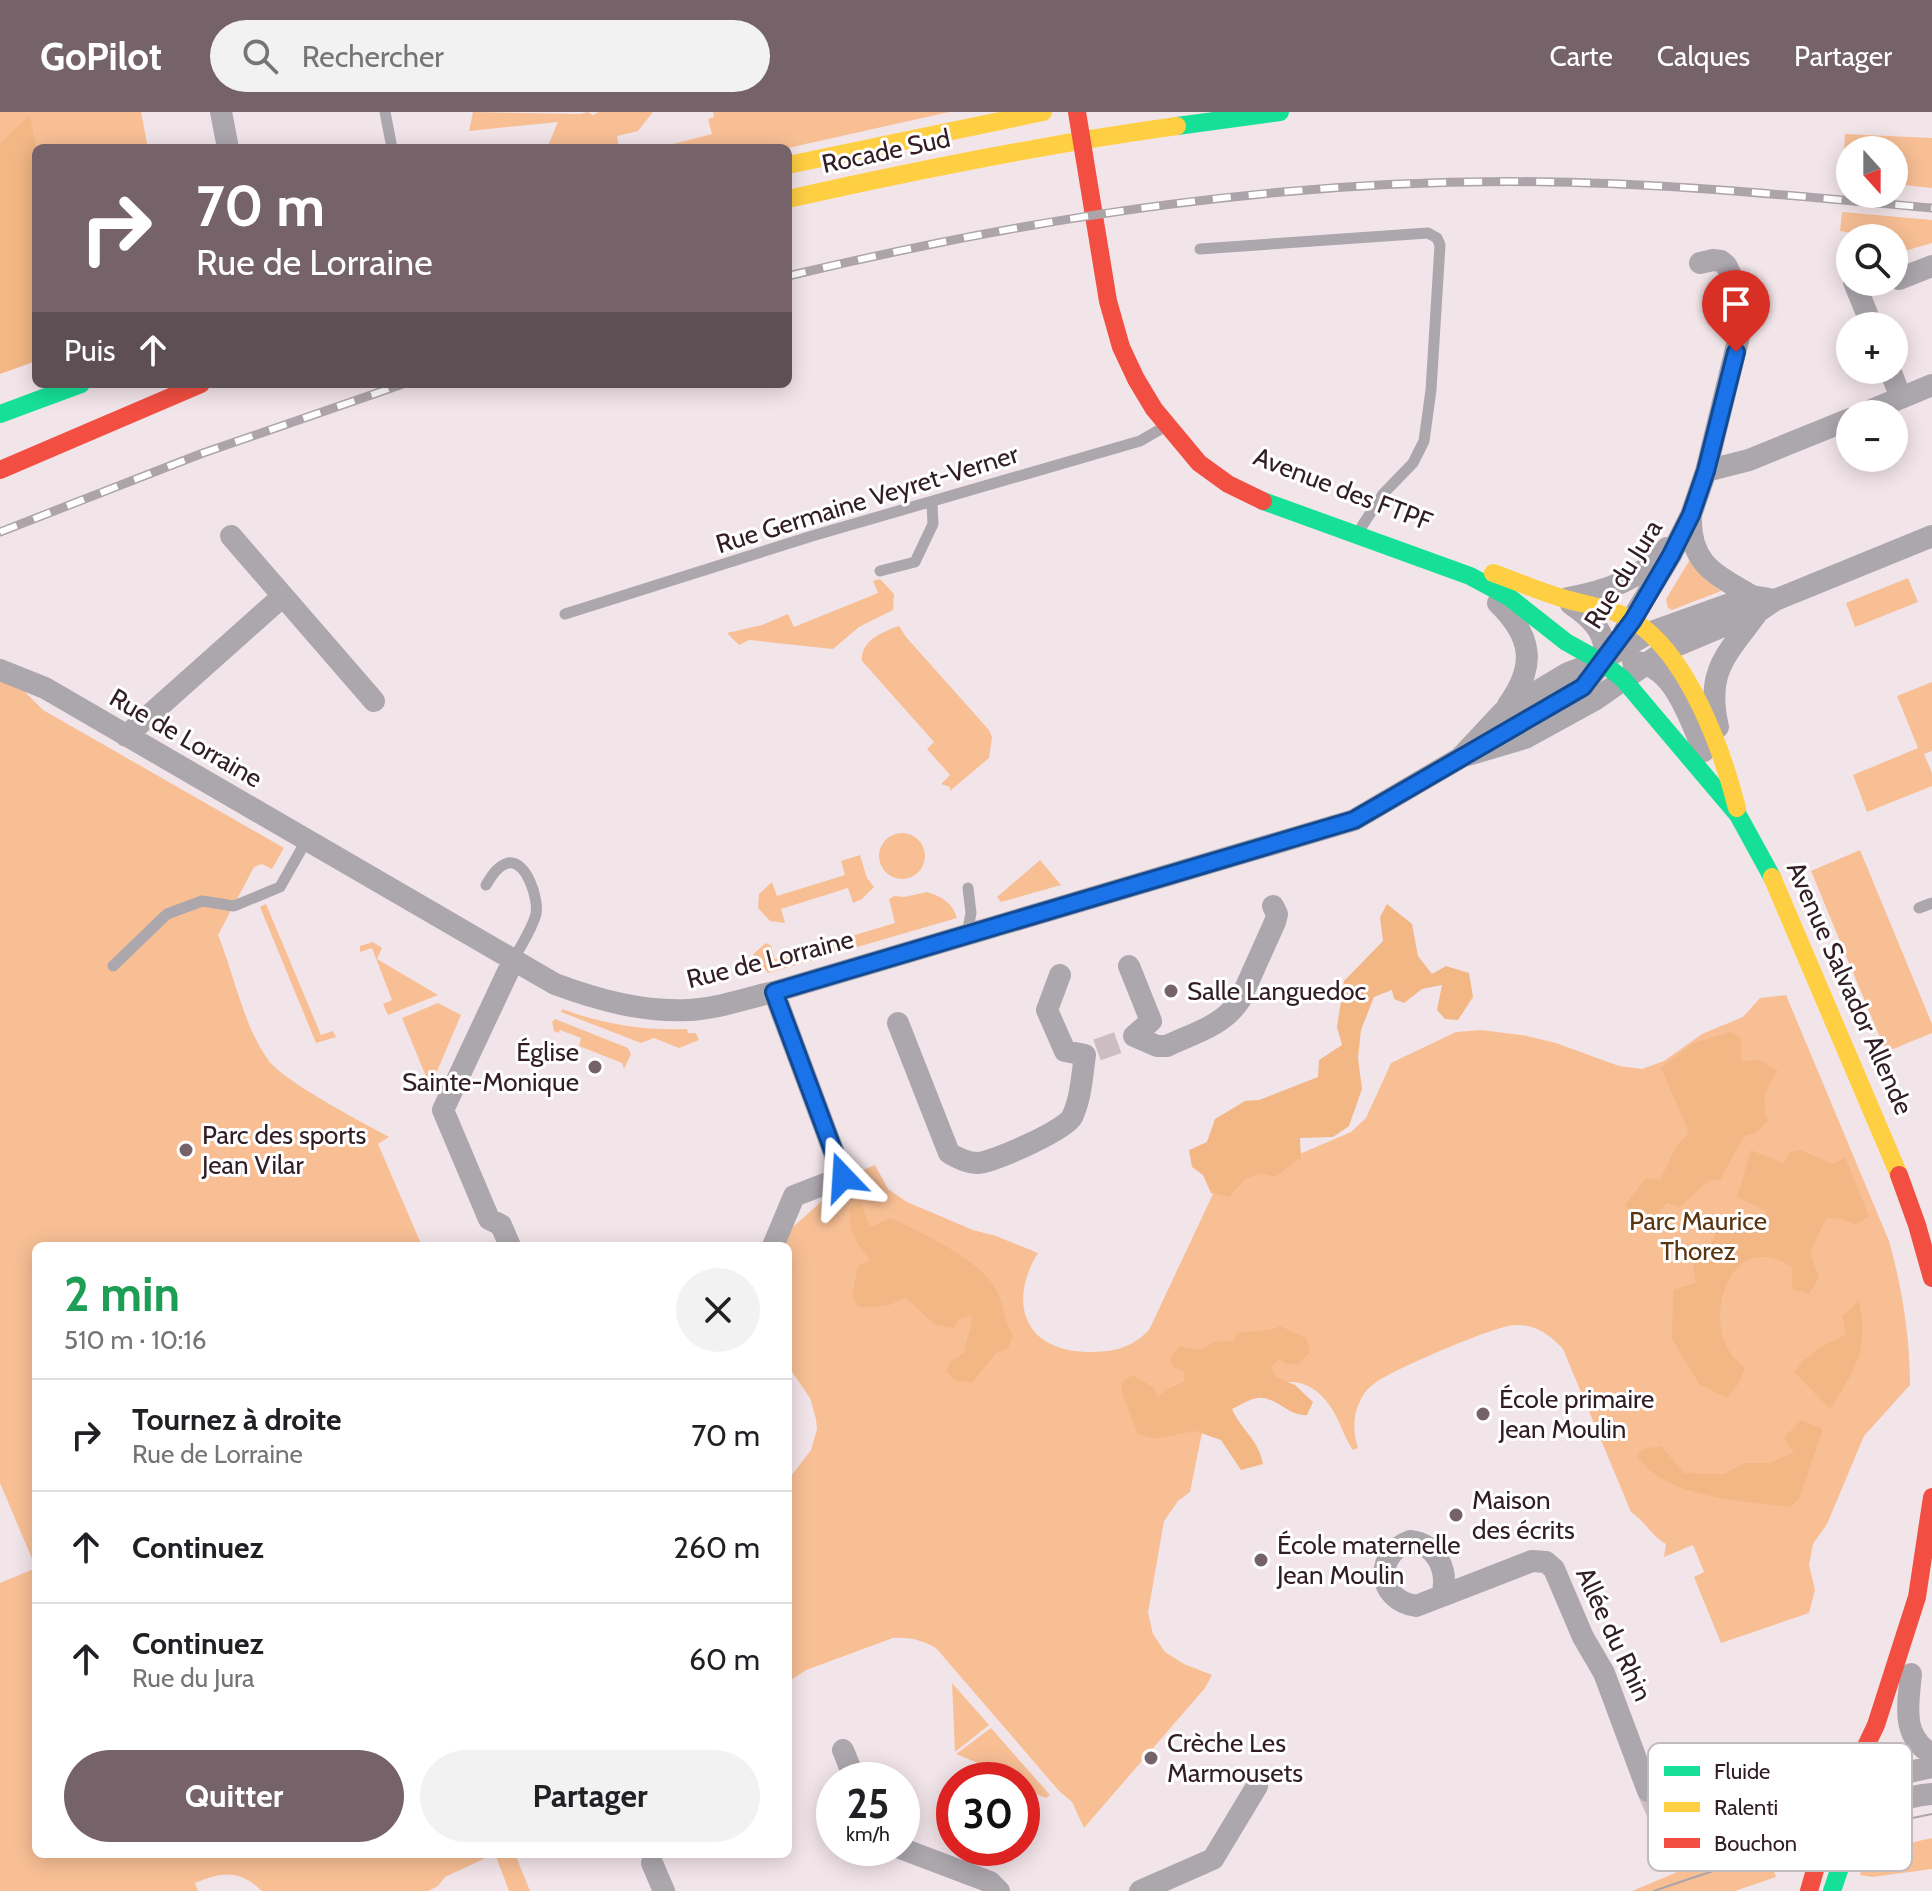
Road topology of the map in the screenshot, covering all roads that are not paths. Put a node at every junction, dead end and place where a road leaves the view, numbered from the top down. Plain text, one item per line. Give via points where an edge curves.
1 (221, 112) edge
2 (385, 112) edge
3 (1043, 112) edge
4 (1077, 112) edge
5 (1095, 112) edge
6 (1280, 112) edge
7 (227, 144) edge
8 (391, 144) edge
9 (1103, 158) dead end
10 (792, 164) edge
11 (792, 198) edge
12 (1200, 249) dead end
13 (1700, 263) dead end
14 (1932, 266) edge
15 (1908, 275) edge
16 (1130, 313) dead end
17 (1896, 384) edge
18 (1932, 385) edge
19 (68, 388) edge
20 (158, 388) edge
21 (192, 388) edge
22 (1901, 398) junction
23 (1896, 400) edge
24 (5, 407) edge
25 (1172, 421) junction
26 (1836, 425) edge
27 (33, 436) dead end
28 (1199, 463) junction
29 (0, 470) edge
30 (1706, 471) junction
31 (932, 503) junction
32 (1691, 515) junction
33 (1362, 526) junction
34 (231, 536) dead end
35 (1932, 536) edge
36 (880, 571) dead end
37 (283, 596) junction
38 (1509, 597) joint
39 (1563, 599) junction
40 (1762, 602) junction
41 (565, 614) dead end
42 (1650, 634) junction
43 (1610, 650) junction
44 (1647, 663) junction
45 (0, 670) edge
46 (1623, 679) junction
47 (374, 701) dead end
48 (1503, 712) junction
49 (126, 736) junction
50 (1460, 758) junction
51 (1733, 786) junction
52 (1738, 815) junction
53 (306, 841) junction
54 (486, 885) dead end
55 (968, 888) dead end
56 (1932, 903) edge
57 (1273, 906) dead end
58 (1919, 908) dead end
59 (967, 934) junction
60 (513, 961) junction
61 (113, 966) dead end
62 (1129, 966) dead end
63 (1060, 975) dead end
64 (774, 992) junction
65 (898, 1023) dead end
66 (508, 1242) edge
67 (775, 1242) edge
68 (1932, 1278) edge
69 (1932, 1497) edge
70 (1442, 1596) dead end
71 (1932, 1601) edge
72 (1924, 1638) dead end
73 (1914, 1668) joint
74 (1876, 1725) junction
75 (1863, 1743) edge
76 (1877, 1743) edge
77 (1884, 1743) edge
78 (843, 1750) dead end
79 (1932, 1754) edge
80 (848, 1762) edge
81 (1932, 1767) edge
82 (1912, 1771) edge
83 (1257, 1786) dead end
84 (1648, 1791) tunnel mouth
85 (920, 1856) edge
86 (652, 1863) dead end
87 (1813, 1871) edge
88 (1848, 1871) edge
89 (664, 1891) edge
90 (999, 1891) edge
91 (1140, 1891) edge
92 (1809, 1891) edge
93 (1832, 1891) edge

1 - 7 street
2 - 8 lane
3 - 10 main road, Rocade Sud
4 - 25 main road, Avenue des FTPF via 1108,301 1121,347 1136,379
5 - 9 main road
6 - 11 main road, Rocade Sud via 1088,138
12 - 33 lane via 1428,233 1437,238 1436,333 1424,441 1413,463
13 - 30 street, Rue du Jura via 1726,265 1742,324
14 - 15 street
16 - 25 main road, Avenue des FTPF via 1148,373
17 - 22 street
18 - 22 street
19 - 24 main road
20 - 27 main road
21 - 29 main road
22 - 23 street
25 - 28 main road, Avenue des FTPF
25 - 31 lane, Rue Germaine Veyret-Verner via 1140,441
25 - 33 main road, Avenue des FTPF via 1231,473 1270,494
26 - 30 street via 1749,460
28 - 38 main road, Avenue des FTPF via 1268,503 1470,576
28 - 48 street via 1227,489 1267,512 1469,584 1498,603 1521,629 1527,663 1521,687
30 - 32 street, Rue du Jura
31 - 36 lane via 933,524 915,562
31 - 41 lane, Rue Germaine Veyret-Verner
32 - 39 street, Rue du Jura via 1643,571 1622,583
32 - 40 street, Rue du Jura via 1691,538 1704,564
32 - 42 street, Rue du Jura via 1671,555
33 - 39 main road, Avenue des FTPF
34 - 37 street
35 - 40 street, Rue de Lorraine
37 - 47 street
37 - 49 street
38 - 43 street
39 - 42 main road, Avenue des FTPF
39 - 43 street via 1590,616
40 - 42 street, Rue de Lorraine via 1684,640
40 - 51 street, Avenue Salvador Allende via 1715,678 1712,704
42 - 43 street, Rue du Jura
42 - 43 street
42 - 44 street, Rue de Lorraine
42 - 51 main road, Avenue Salvador Allende via 1685,676
43 - 44 street
43 - 46 main road
43 - 48 street, Rue de Lorraine
43 - 50 street, Rue du Jura via 1583,687
44 - 46 street, Rue de Lorraine
44 - 51 street via 1671,683 1705,753
45 - 49 street, Rue de Lorraine via 45,688
46 - 50 street, Rue de Lorraine via 1525,738
46 - 52 main road, Avenue Salvador Allende
48 - 50 street, Rue de Lorraine
49 - 53 street, Rue de Lorraine
50 - 59 street, Rue de Lorraine via 1354,820
51 - 52 main road, Avenue Salvador Allende
52 - 68 main road, Avenue Salvador Allende via 1787,910 1882,1132
53 - 60 street, Rue de Lorraine
53 - 61 lane via 280,887 234,906 202,901 167,914
54 - 60 lane via 495,870 515,864 536,896 536,915
55 - 59 lane
56 - 58 lane
57 - 62 street via 1275,922 1240,1000 1223,1020 1167,1046 1129,1038 1151,1021
59 - 64 street, Rue de Lorraine
60 - 64 street, Rue de Lorraine via 601,1001 649,1008 689,1010
60 - 66 street via 443,1110 489,1219 501,1225
63 - 65 street via 1047,1010 1065,1051 1091,1052 1071,1120 1056,1133 980,1163 949,1153
64 - 67 street via 843,1177 794,1196
69 - 74 main road via 1917,1597
70 - 84 street, Allée du Rhin via 1532,1561 1554,1569 1604,1673
71 - 72 main road
73 - 77 main road
73 - 79 street via 1907,1718 1918,1746
74 - 75 main road
74 - 76 street
78 - 80 street
81 - 82 street
83 - 91 street via 1213,1859
85 - 90 street via 990,1882
86 - 89 street
87 - 92 main road
88 - 93 street

